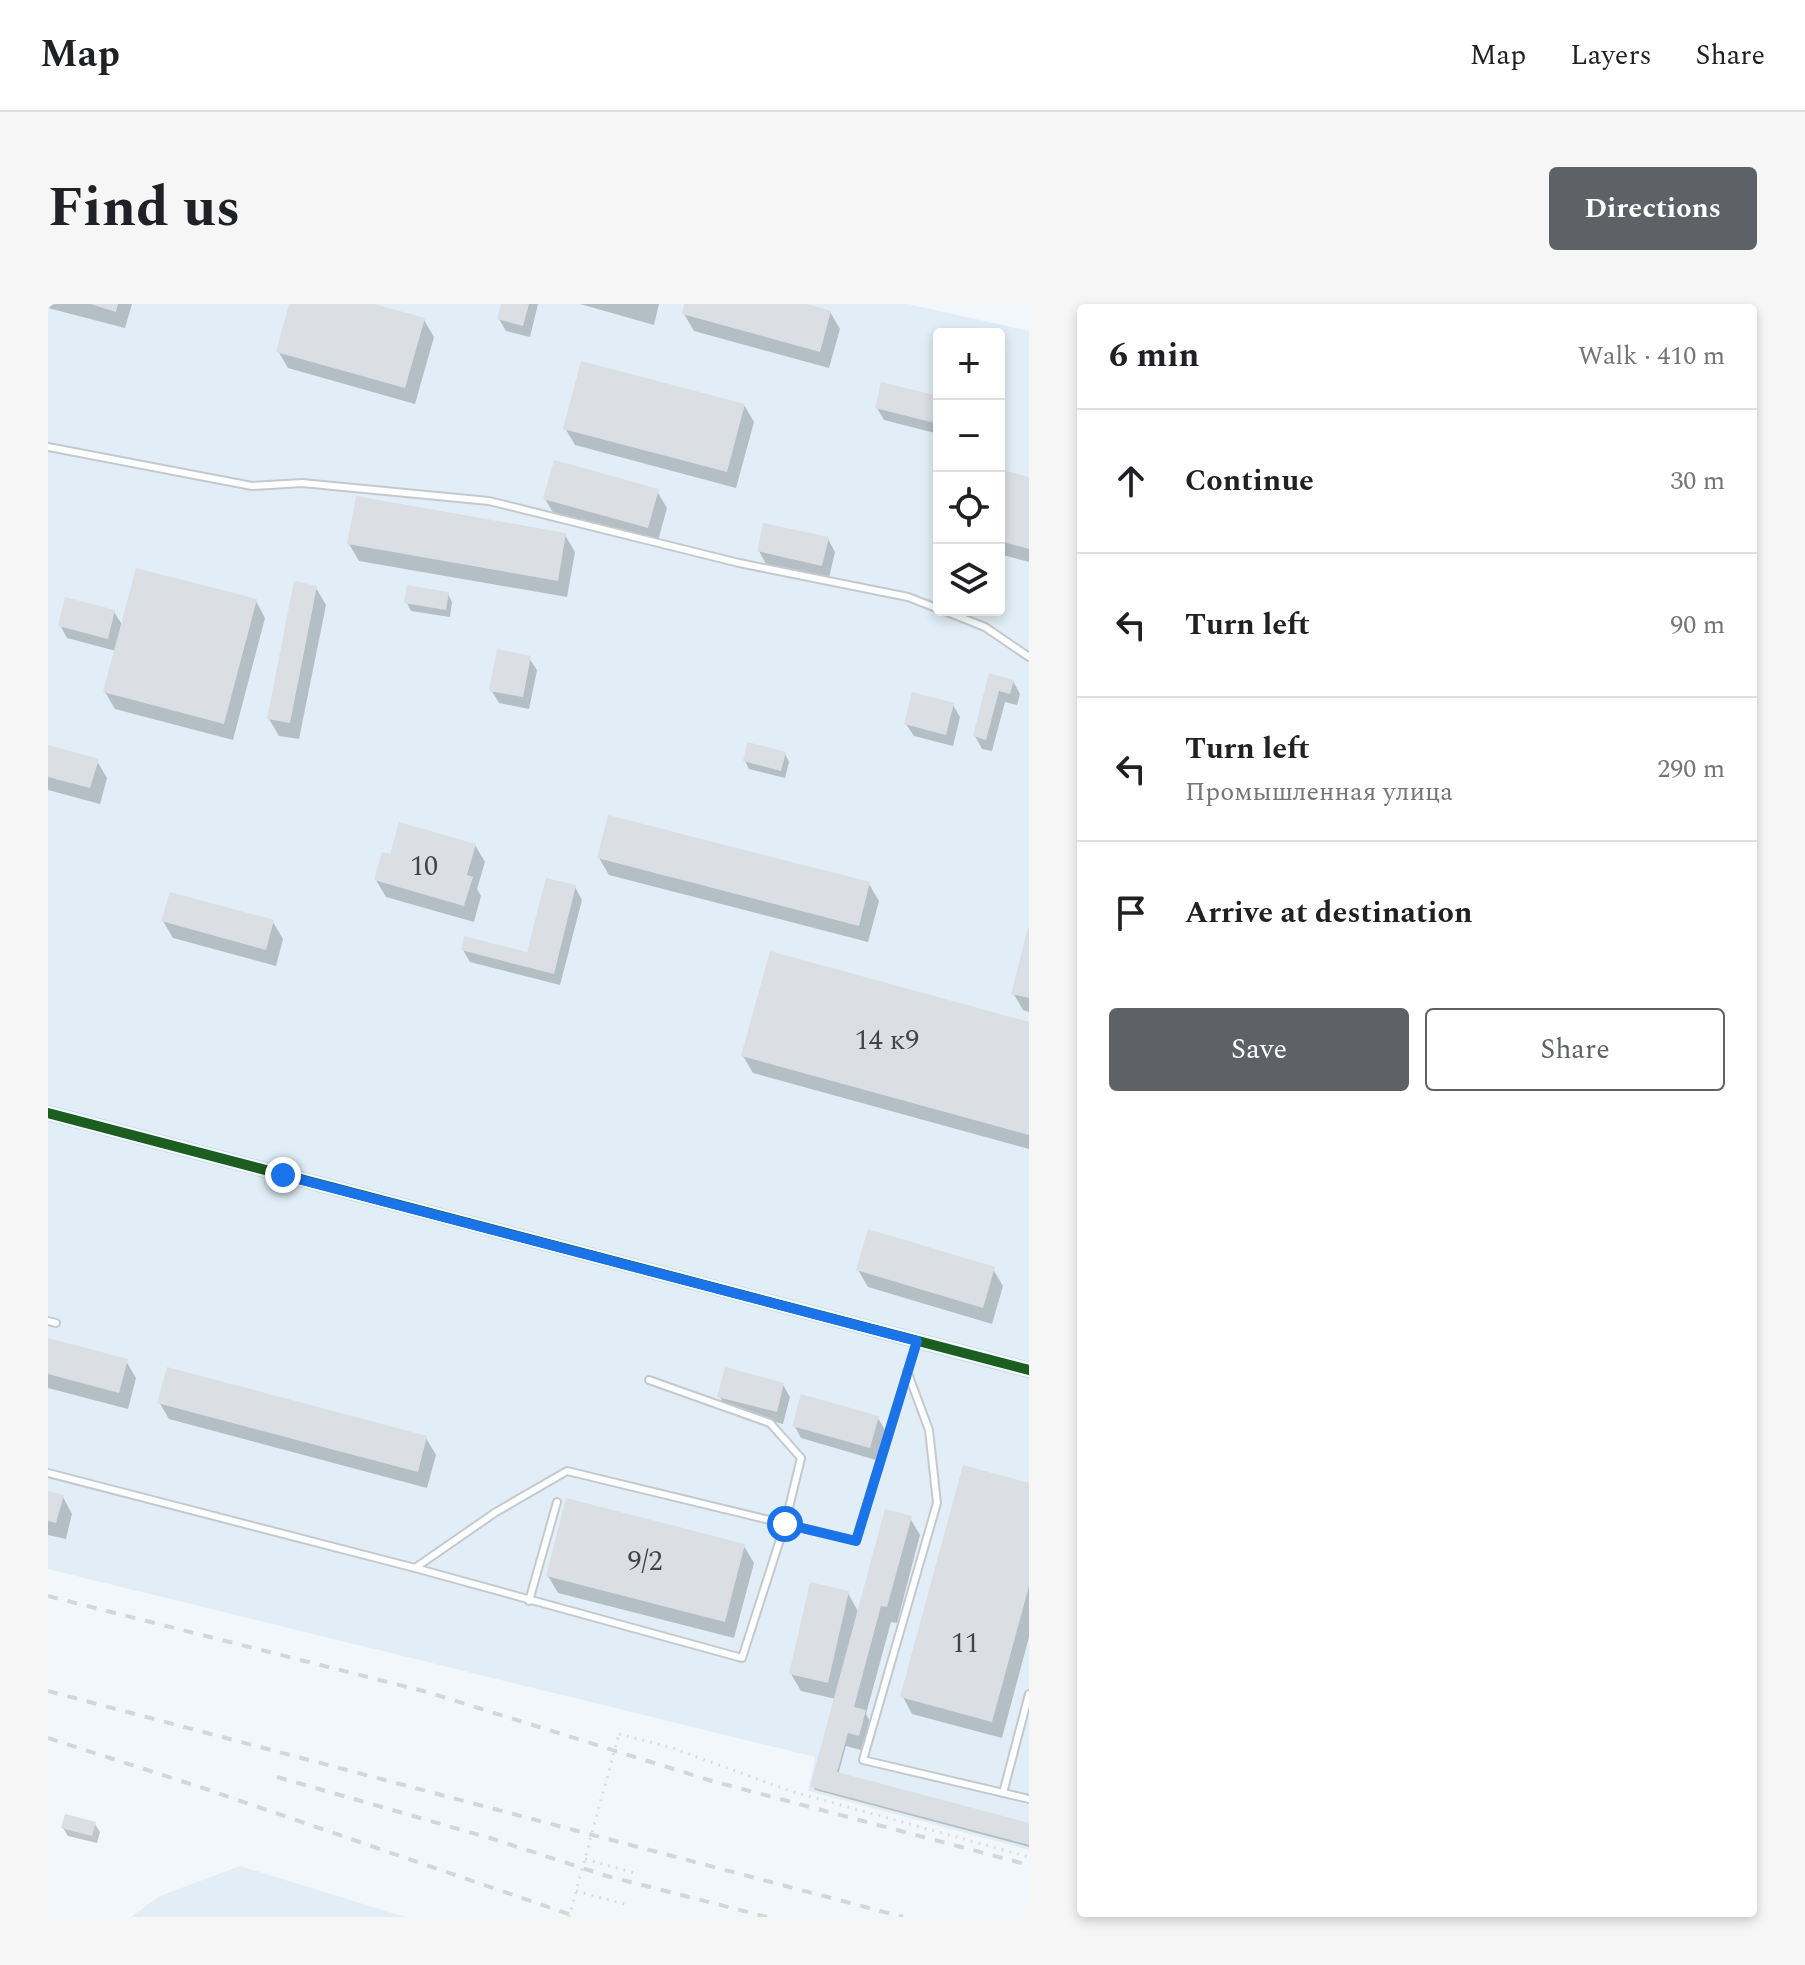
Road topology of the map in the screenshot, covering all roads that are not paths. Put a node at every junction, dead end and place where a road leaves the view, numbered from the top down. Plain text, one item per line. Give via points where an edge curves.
1 (48, 447) edge
2 (933, 606) edge
3 (958, 616) edge
4 (1029, 657) edge
5 (48, 1113) edge
6 (917, 1341) junction
7 (1029, 1370) edge
8 (907, 1371) junction
9 (649, 1380) dead end
10 (48, 1473) edge
11 (557, 1502) dead end
12 (785, 1524) junction
13 (415, 1568) junction
14 (529, 1601) junction
15 (1029, 1694) edge
16 (1003, 1793) junction
17 (1029, 1799) edge

1 - 2 lane via 252,486 302,483 489,501
3 - 4 lane via 985,627
5 - 6 street
6 - 7 street
6 - 8 lane
8 - 12 lane via 856,1541
8 - 16 lane via 929,1430 937,1503 863,1760
9 - 12 lane via 770,1423 801,1458
10 - 13 lane
11 - 14 lane
12 - 13 lane via 567,1471
12 - 14 lane via 742,1658
13 - 14 lane
15 - 16 lane
16 - 17 lane

